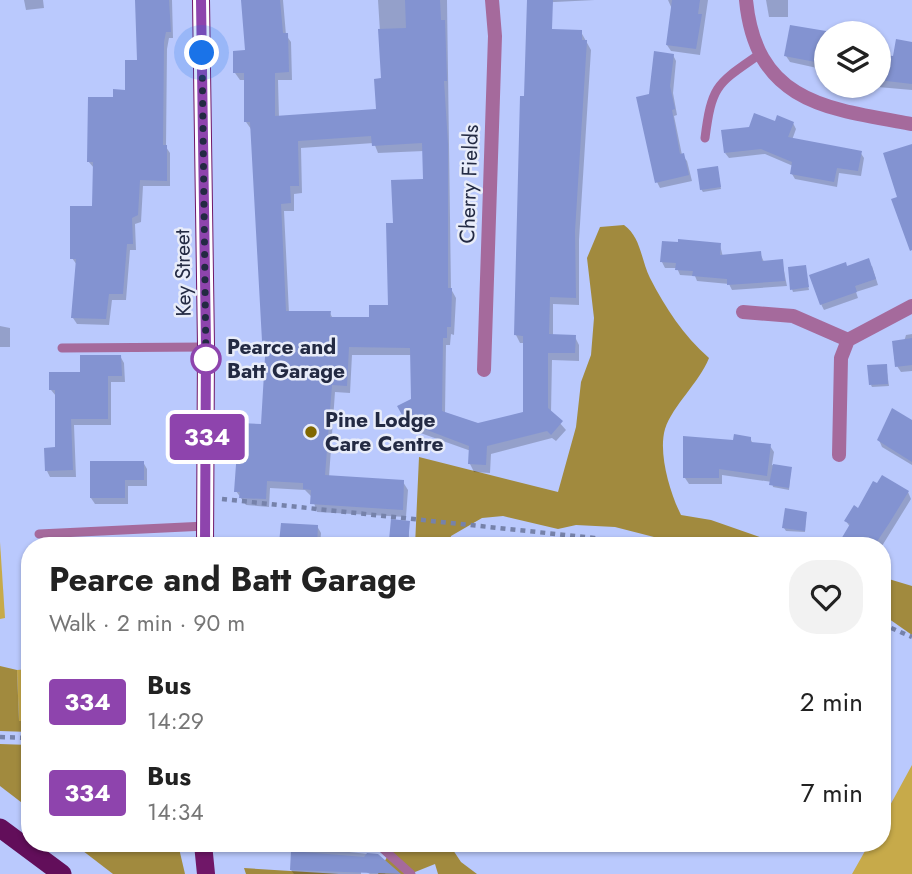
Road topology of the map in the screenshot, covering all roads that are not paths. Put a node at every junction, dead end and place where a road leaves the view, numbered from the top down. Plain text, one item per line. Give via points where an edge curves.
1 (201, 0) edge
2 (492, 0) edge
3 (746, 0) edge
4 (760, 54) junction
5 (912, 124) edge
6 (705, 138) dead end
7 (912, 306) edge
8 (743, 312) dead end
9 (848, 341) junction
10 (206, 346) junction
11 (62, 348) dead end
12 (484, 370) dead end
13 (839, 456) dead end
14 (206, 526) junction
15 (38, 534) dead end
16 (205, 537) edge
17 (0, 828) edge
18 (21, 844) edge
19 (32, 852) edge
20 (204, 852) edge
21 (387, 852) edge
22 (62, 874) edge
23 (206, 874) edge
24 (411, 874) edge

1 - 10 main road, Key Street
2 - 12 street, Cherry Fields via 495,36
3 - 4 street
4 - 5 street via 781,80 814,103
4 - 6 lane via 723,79 712,94
7 - 9 street
8 - 9 street via 793,316
9 - 13 street via 841,358
10 - 11 lane
10 - 14 main road, Key Street
14 - 15 lane
14 - 16 main road, Key Street
17 - 18 highway
19 - 22 highway
20 - 23 main road
21 - 24 lane

